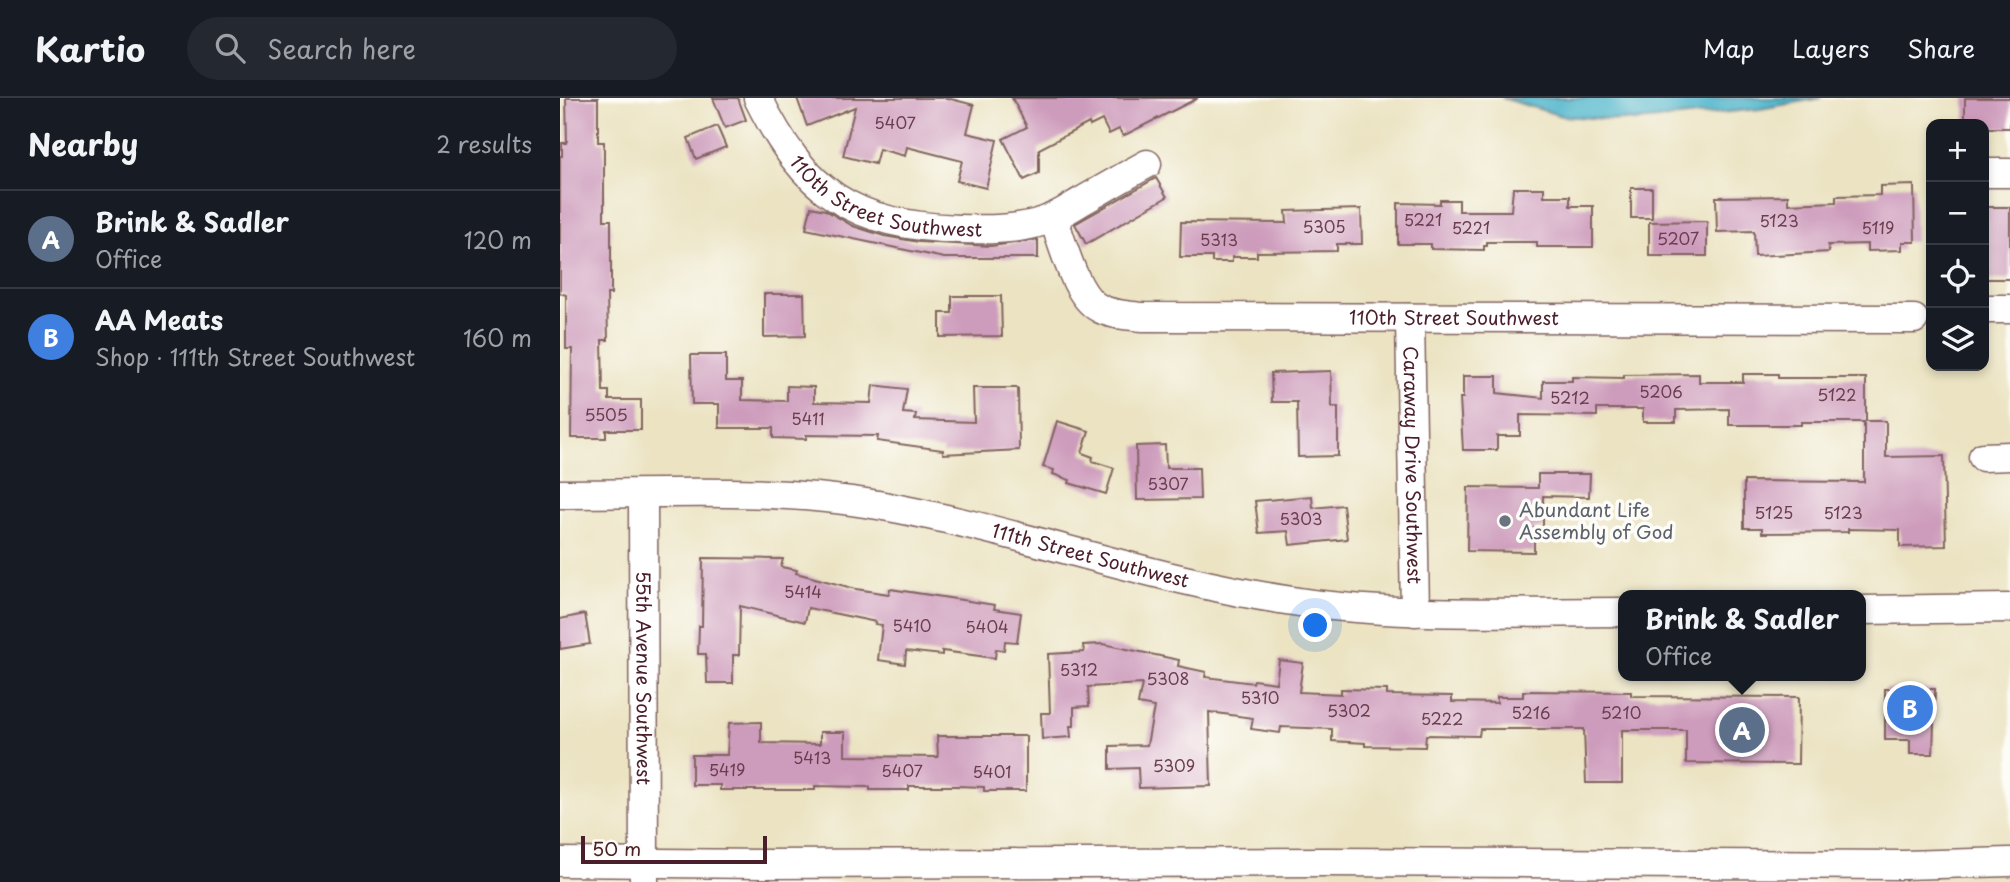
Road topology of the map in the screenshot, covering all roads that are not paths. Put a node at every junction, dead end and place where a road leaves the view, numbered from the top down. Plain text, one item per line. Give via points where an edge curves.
1 (758, 98) edge
2 (1147, 164) dead end
3 (1989, 173) edge
4 (2010, 173) edge
5 (1053, 217) junction
6 (1989, 309) edge
7 (2010, 309) edge
8 (1410, 318) junction
9 (1914, 319) dead end
10 (560, 494) edge
11 (643, 494) junction
12 (2010, 608) edge
13 (1866, 610) edge
14 (1415, 611) junction
15 (1618, 612) edge
16 (560, 862) edge
17 (2010, 862) edge
18 (644, 872) edge
19 (1174, 872) edge
20 (900, 873) edge

1 - 5 street, 110th Street Southwest via 788,152 810,178 861,211 941,228 1013,227
2 - 5 street, 110th Street Southwest
3 - 4 street
5 - 8 street, 110th Street Southwest via 1080,288 1103,310 1142,317
6 - 7 street
8 - 9 street, 110th Street Southwest
8 - 14 street, Caraway Drive Southwest
10 - 11 street, 111th Street Southwest
11 - 14 street, 111th Street Southwest via 785,495 878,505 1177,579 1297,602
11 - 18 street, 55th Avenue Southwest
12 - 13 street
14 - 15 street, 111th Street Southwest
16 - 18 street
17 - 19 street
18 - 20 street
19 - 20 street

